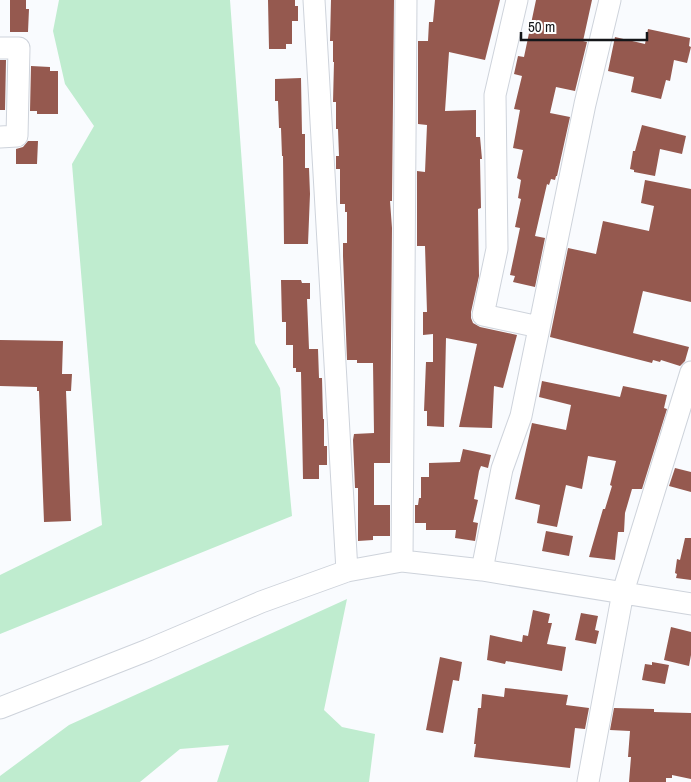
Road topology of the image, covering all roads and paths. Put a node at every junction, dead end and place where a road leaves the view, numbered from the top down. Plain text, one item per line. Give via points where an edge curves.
1 (314, 0) edge
2 (406, 0) edge
3 (517, 0) edge
4 (610, 0) edge
5 (0, 48) edge
6 (0, 137) edge
7 (539, 327) junction
8 (691, 372) edge
9 (402, 561) junction
10 (482, 570) junction
11 (347, 571) junction
12 (623, 592) junction
13 (691, 604) edge
14 (0, 708) edge
15 (588, 782) edge

1 - 11 street
2 - 9 street
3 - 7 street via 495,95 497,249 483,315
4 - 7 street
5 - 6 street via 19,48 17,136
7 - 10 street via 521,416 502,469
8 - 12 street
9 - 10 street
9 - 11 street
10 - 12 street
11 - 14 street via 261,602
12 - 13 street
12 - 15 street

